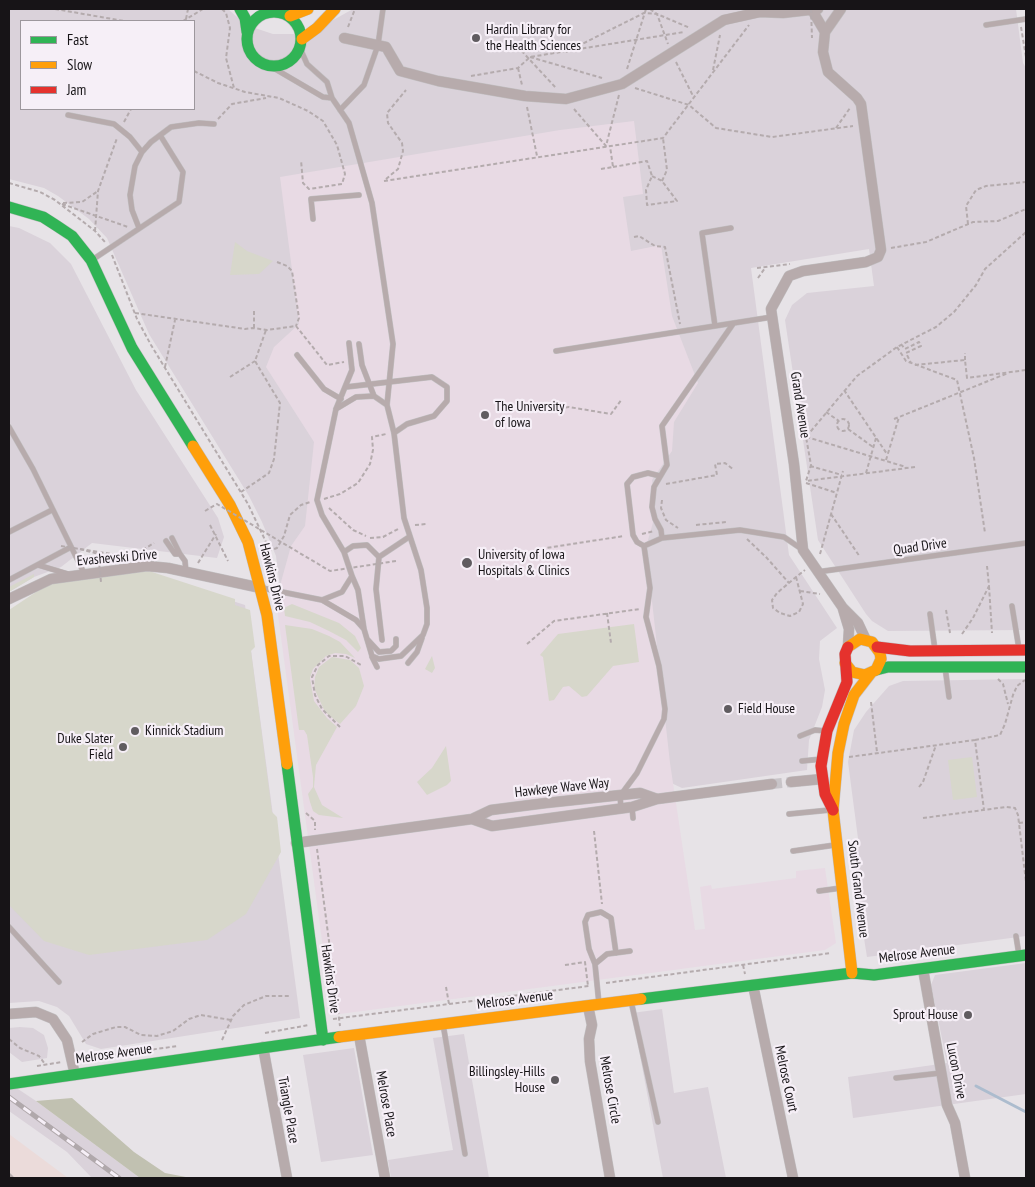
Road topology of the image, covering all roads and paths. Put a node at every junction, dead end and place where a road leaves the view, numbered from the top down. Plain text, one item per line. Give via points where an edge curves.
1 (55, 9) edge
2 (203, 9) edge
3 (222, 9) edge
4 (240, 9) edge
5 (308, 9) edge
6 (335, 9) edge
7 (355, 9) edge
8 (383, 9) edge
9 (841, 9) edge
10 (271, 10) edge
11 (762, 10) edge
12 (809, 10) edge
13 (290, 16) junction
14 (1023, 19) edge
15 (118, 20) edge
16 (186, 20) edge
17 (724, 20) junction
18 (986, 25) dead end
19 (248, 32) junction
20 (825, 32) junction
21 (344, 38) joint
22 (812, 38) dead end
23 (301, 44) junction
24 (378, 45) junction
25 (563, 53) junction
26 (530, 57) junction
27 (1026, 57) edge
28 (270, 66) junction
29 (518, 68) junction
30 (195, 71) edge
31 (713, 72) junction
32 (465, 76) dead end
33 (604, 78) dead end
34 (622, 84) junction
35 (234, 89) junction
36 (406, 90) dead end
37 (525, 96) junction
38 (268, 97) junction
39 (332, 98) junction
40 (857, 98) junction
41 (689, 105) junction
42 (131, 110) edge
43 (340, 110) junction
44 (68, 115) dead end
45 (214, 124) joint
46 (864, 124) junction
47 (122, 128) junction
48 (836, 128) junction
49 (160, 135) junction
50 (663, 138) junction
51 (610, 146) junction
52 (142, 152) junction
53 (537, 157) junction
54 (301, 160) dead end
55 (613, 167) junction
56 (601, 169) dead end
57 (652, 176) junction
58 (662, 181) junction
59 (1026, 182) edge
60 (9, 183) edge
61 (98, 191) junction
62 (359, 195) dead end
63 (60, 203) junction
64 (9, 206) edge
65 (1026, 209) edge
66 (96, 215) junction
67 (313, 219) dead end
68 (968, 224) junction
69 (731, 228) dead end
70 (137, 230) junction
71 (95, 231) junction
72 (1026, 232) edge
73 (634, 237) dead end
74 (109, 248) junction
75 (881, 250) junction
76 (91, 260) junction
77 (277, 262) dead end
78 (757, 268) dead end
79 (758, 278) dead end
80 (254, 309) dead end
81 (135, 313) junction
82 (772, 317) junction
83 (174, 320) junction
84 (680, 324) dead end
85 (733, 324) junction
86 (296, 326) junction
87 (715, 326) junction
88 (254, 328) junction
89 (266, 330) junction
90 (349, 343) dead end
91 (359, 344) dead end
92 (902, 344) junction
93 (897, 347) junction
94 (556, 351) dead end
95 (965, 353) dead end
96 (297, 355) dead end
97 (965, 360) junction
98 (255, 362) junction
99 (346, 362) dead end
100 (912, 364) junction
101 (165, 367) junction
102 (1026, 370) edge
103 (1012, 372) junction
104 (230, 377) dead end
105 (390, 380) junction
106 (370, 383) junction
107 (346, 387) junction
108 (844, 390) junction
109 (960, 393) junction
110 (374, 396) junction
111 (341, 399) junction
112 (622, 399) dead end
113 (387, 405) junction
114 (336, 408) junction
115 (546, 410) dead end
116 (826, 412) junction
117 (899, 417) junction
118 (894, 419) dead end
119 (838, 421) junction
120 (9, 427) edge
121 (848, 429) junction
122 (394, 433) junction
123 (798, 434) dead end
124 (806, 437) junction
125 (876, 438) junction
126 (873, 447) junction
127 (887, 454) junction
128 (871, 456) junction
129 (885, 461) junction
130 (810, 466) junction
131 (908, 467) junction
132 (915, 467) dead end
133 (734, 470) dead end
134 (866, 473) junction
135 (842, 474) junction
136 (660, 476) junction
137 (806, 482) junction
138 (664, 488) dead end
139 (241, 492) junction
140 (662, 492) dead end
141 (837, 493) junction
142 (325, 498) junction
143 (317, 500) junction
144 (52, 510) junction
145 (205, 511) dead end
146 (831, 514) junction
147 (210, 524) dead end
148 (426, 524) dead end
149 (405, 526) junction
150 (678, 528) dead end
151 (9, 532) edge
152 (985, 533) dead end
153 (216, 534) junction
154 (627, 536) dead end
155 (409, 537) junction
156 (172, 538) dead end
157 (662, 538) junction
158 (166, 541) dead end
159 (154, 543) dead end
160 (1026, 543) edge
161 (61, 546) dead end
162 (644, 546) junction
163 (71, 547) junction
164 (80, 549) dead end
165 (803, 550) junction
166 (268, 551) junction
167 (98, 552) junction
168 (344, 552) junction
169 (180, 554) junction
170 (820, 554) dead end
171 (379, 558) junction
172 (518, 559) dead end
173 (122, 560) dead end
174 (228, 561) dead end
175 (396, 562) dead end
176 (198, 563) dead end
177 (38, 565) junction
178 (865, 565) junction
179 (987, 566) dead end
180 (805, 570) dead end
181 (186, 572) junction
182 (816, 572) junction
183 (84, 573) junction
184 (72, 575) junction
185 (352, 576) junction
186 (796, 577) junction
187 (9, 580) edge
188 (101, 582) dead end
189 (989, 586) junction
190 (261, 588) junction
191 (277, 591) junction
192 (800, 591) junction
193 (820, 594) dead end
194 (9, 600) edge
195 (322, 600) junction
196 (1012, 606) dead end
197 (646, 608) junction
198 (843, 608) junction
199 (946, 610) dead end
200 (607, 613) junction
201 (930, 614) dead end
202 (279, 615) dead end
203 (364, 629) junction
204 (950, 633) dead end
205 (992, 633) dead end
206 (962, 634) dead end
207 (423, 635) junction
208 (365, 636) junction
209 (396, 639) dead end
210 (382, 640) dead end
211 (866, 640) junction
212 (611, 643) dead end
213 (527, 644) dead end
214 (848, 646) junction
215 (877, 646) junction
216 (1022, 650) edge
217 (935, 651) junction
218 (372, 656) junction
219 (408, 663) dead end
220 (845, 663) junction
221 (361, 665) dead end
222 (377, 667) dead end
223 (945, 667) junction
224 (1026, 667) edge
225 (874, 671) junction
226 (994, 677) dead end
227 (1026, 679) edge
228 (949, 697) dead end
229 (871, 702) dead end
230 (1009, 707) junction
231 (340, 727) dead end
232 (827, 731) junction
233 (841, 734) junction
234 (800, 736) dead end
235 (975, 740) junction
236 (936, 744) junction
237 (877, 753) junction
238 (846, 758) dead end
239 (822, 759) junction
240 (802, 761) dead end
241 (822, 779) junction
242 (791, 782) tunnel mouth
243 (772, 784) tunnel mouth
244 (919, 787) dead end
245 (620, 796) junction
246 (658, 800) junction
247 (632, 807) junction
248 (621, 808) junction
249 (303, 810) dead end
250 (833, 810) junction
251 (984, 810) junction
252 (789, 814) dead end
253 (633, 818) dead end
254 (923, 818) dead end
255 (472, 819) junction
256 (1026, 822) edge
257 (1019, 823) junction
258 (594, 830) dead end
259 (316, 840) junction
260 (296, 843) junction
261 (837, 845) junction
262 (793, 851) dead end
263 (1026, 882) edge
264 (842, 887) junction
265 (819, 891) dead end
266 (604, 904) dead end
267 (9, 927) edge
268 (1016, 936) dead end
269 (630, 951) dead end
270 (831, 952) dead end
271 (616, 953) junction
272 (1023, 955) edge
273 (595, 964) junction
274 (565, 965) dead end
275 (923, 969) junction
276 (852, 973) junction
277 (59, 982) dead end
278 (597, 984) junction
279 (753, 985) junction
280 (588, 986) junction
281 (446, 987) dead end
282 (289, 996) dead end
283 (631, 1001) junction
284 (449, 1004) junction
285 (594, 1005) junction
286 (9, 1014) edge
287 (339, 1018) junction
288 (231, 1020) junction
289 (321, 1022) junction
290 (443, 1024) junction
291 (261, 1034) dead end
292 (359, 1035) junction
293 (9, 1039) edge
294 (228, 1039) dead end
295 (222, 1040) junction
296 (323, 1040) junction
297 (214, 1041) dead end
298 (82, 1042) dead end
299 (180, 1046) dead end
300 (263, 1047) junction
301 (72, 1060) junction
302 (46, 1064) junction
303 (30, 1068) dead end
304 (941, 1072) junction
305 (75, 1075) junction
306 (896, 1078) dead end
307 (9, 1084) edge
308 (658, 1122) dead end
309 (465, 1154) dead end
310 (286, 1178) edge
311 (385, 1178) edge
312 (610, 1178) edge
313 (793, 1178) edge
314 (965, 1178) edge

1 - 15 path
2 - 16 path
3 - 35 path via 230,28 226,58
4 - 19 main road
5 - 13 main road
6 - 23 main road
7 - 21 path
8 - 24 lane
9 - 20 street
10 - 13 main road
10 - 19 main road via 257,18
11 - 12 street
11 - 17 street
11 - 31 path
12 - 20 street
12 - 22 path, bridge
13 - 23 main road via 300,30
14 - 18 lane
14 - 27 path
17 - 31 path
17 - 34 street
19 - 28 main road via 249,49 254,57
20 - 40 street via 823,52 828,72
21 - 24 street
23 - 28 main road via 288,62
23 - 39 lane via 307,64 327,82
24 - 37 street via 386,47 400,70 438,81
24 - 43 lane via 364,85
25 - 25 path via 637,40 694,30 657,14 644,13
25 - 26 path
26 - 29 path
26 - 33 path
28 - 39 lane via 323,97
29 - 32 path
29 - 37 path
30 - 35 path
31 - 41 path
34 - 37 street via 566,99
34 - 41 path
35 - 38 path
36 - 53 path via 387,113 388,123 404,151 398,169 384,181
37 - 53 path
38 - 45 path via 232,104
38 - 54 path via 280,98 322,121 337,145 345,174 342,184 309,189 304,183
39 - 43 lane
40 - 46 street
40 - 48 path
41 - 48 path via 716,128 772,137
41 - 50 path
42 - 47 path
43 - 105 lane via 349,122 372,203 393,344
44 - 47 lane via 107,121
45 - 49 lane via 185,124 171,127
46 - 48 path
46 - 75 street
47 - 52 lane
47 - 61 path
49 - 52 lane
49 - 70 lane via 183,172 179,202
50 - 51 path
50 - 58 path via 667,170
51 - 53 path
51 - 55 path
52 - 70 lane via 135,166 130,195
55 - 56 path
55 - 57 path via 647,161
57 - 58 path
57 - 58 path via 646,190 647,205 677,201
59 - 68 path via 976,190 966,206
60 - 63 path via 40,192
61 - 63 path via 82,202
61 - 66 path
62 - 67 lane via 311,199
63 - 66 path
63 - 71 path
64 - 76 main road, Hawkins Drive via 43,217 57,226 72,236
65 - 68 path via 998,221
66 - 70 path
66 - 71 path
68 - 75 path via 926,242
69 - 87 lane via 702,233
70 - 74 lane
71 - 74 path
72 - 92 path via 986,269 954,312 936,327
73 - 84 path via 665,247
74 - 76 lane
74 - 81 path
75 - 82 street, Grand Avenue via 878,256 866,262 789,276 771,309
76 - 190 main road, Hawkins Drive via 132,348 234,512 248,542
77 - 86 path via 292,272 300,318
78 - 79 path via 766,267
80 - 88 path
81 - 83 path
81 - 101 path
82 - 85 lane
82 - 165 street, Grand Avenue
83 - 88 path
83 - 101 path
85 - 87 lane
85 - 136 lane via 662,426 667,465
86 - 89 path
86 - 99 path via 327,364
87 - 94 lane
88 - 89 path
89 - 98 path
90 - 107 lane via 353,362
91 - 106 lane via 362,365
92 - 93 path
92 - 100 path via 904,350 919,342 921,346 906,353
93 - 100 path via 906,361
93 - 108 path via 871,364
95 - 97 path
96 - 111 lane via 324,389
97 - 100 path
97 - 103 path via 967,378
98 - 104 path
98 - 139 path via 280,403 269,473
100 - 109 path via 957,380
101 - 139 path
102 - 103 path
103 - 109 path
105 - 106 lane
105 - 113 lane
105 - 122 lane via 432,377 447,387 447,401 434,416 407,424
106 - 107 lane
106 - 110 lane
107 - 111 lane
108 - 116 path
108 - 125 path
109 - 117 path
109 - 152 path
110 - 113 lane
110 - 114 lane via 356,397
111 - 114 lane
112 - 115 path via 611,414 569,407
113 - 122 lane
114 - 143 lane
116 - 119 path
116 - 124 path
117 - 118 path
117 - 127 path
119 - 121 path via 847,421
119 - 121 path via 840,430
120 - 144 lane
121 - 126 path
122 - 142 path via 372,437 373,450 367,472 349,490
122 - 149 lane
123 - 124 path
124 - 128 path
124 - 130 path
125 - 126 path
125 - 127 path
126 - 128 path
127 - 129 path
128 - 129 path
128 - 134 path
129 - 131 path
130 - 135 path
130 - 137 path
131 - 132 path
131 - 134 path
133 - 138 path via 724,463 716,464 717,475 666,483
134 - 135 path
135 - 137 path
135 - 141 path
136 - 157 lane via 654,487 652,507
136 - 162 lane via 648,473 633,477 627,484 633,535
137 - 141 path
139 - 166 path
140 - 150 path via 661,508 666,520
141 - 146 path
142 - 143 path
142 - 149 path via 329,509 353,530 369,538 383,537
143 - 166 path via 301,505 290,515 278,548
143 - 168 lane
144 - 151 lane
144 - 163 lane
145 - 175 path, bridge via 217,504 330,571
146 - 170 path
146 - 178 path
147 - 153 path
148 - 149 path
149 - 155 lane
153 - 174 path
153 - 176 path
154 - 172 path via 546,548
155 - 171 lane
155 - 207 lane via 421,570 427,608
156 - 169 lane
157 - 162 lane
157 - 165 lane via 740,530 784,537
158 - 169 lane via 175,554
159 - 167 path, bridge via 131,557
160 - 178 lane, Quad Drive
161 - 167 path, bridge
162 - 197 lane via 650,588
163 - 177 lane
163 - 183 lane
164 - 173 path
165 - 182 street, Grand Avenue
166 - 191 path
167 - 188 path, bridge
168 - 171 lane via 353,546 367,545
168 - 185 lane
169 - 181 lane via 185,561
171 - 210 lane via 376,589
177 - 184 lane
177 - 187 lane
178 - 182 lane, Quad Drive
179 - 189 path
180 - 186 path
181 - 183 street, Evashevski Drive via 147,566
181 - 190 street, Evashevski Drive
182 - 198 street, Grand Avenue
183 - 184 street, Evashevski Drive
184 - 194 street, Evashevski Drive via 42,582
185 - 195 lane via 342,592
185 - 203 lane via 358,590
186 - 192 path
186 - 192 path via 777,593 772,600 773,608 790,616 799,612 803,604
189 - 205 path
189 - 206 path
190 - 191 lane
190 - 260 main road, Hawkins Drive
191 - 195 lane
191 - 202 path
192 - 193 path
195 - 203 lane via 356,620
196 - 216 lane
197 - 200 path
197 - 245 lane via 659,666 664,719 637,773
198 - 211 street, Grand Avenue via 858,623
198 - 214 street, Grand Avenue via 849,629
199 - 204 path
200 - 212 path
200 - 213 path via 554,621
201 - 217 lane
203 - 208 lane
207 - 218 lane via 401,656 379,659
207 - 219 lane via 417,652
208 - 209 lane via 379,652 391,651 396,646
208 - 218 lane
211 - 214 main road via 854,641
211 - 215 main road
214 - 220 main road via 844,654
215 - 217 main road
215 - 225 main road via 881,659
216 - 217 main road
218 - 222 lane
220 - 225 main road via 857,675
220 - 232 main road, South Grand Avenue via 846,682
221 - 231 path via 345,656 329,656 318,665 312,677 315,695 322,709
223 - 224 main road
223 - 225 main road via 888,667
223 - 228 lane
225 - 233 main road, South Grand Avenue via 854,695
226 - 230 path via 1003,684
227 - 230 path via 1017,686
229 - 237 path
230 - 235 path via 1000,735
232 - 233 lane
232 - 234 lane via 815,730
232 - 239 main road, South Grand Avenue
233 - 250 main road, South Grand Avenue
235 - 236 path
235 - 251 path
236 - 237 path
236 - 244 path
237 - 238 path
239 - 240 lane
239 - 241 main road, South Grand Avenue
241 - 242 street
241 - 250 main road, South Grand Avenue
243 - 246 street, Hawkeye Wave Way
245 - 246 street, Hawkeye Wave Way via 640,794
245 - 248 lane
245 - 255 street, Hawkeye Wave Way via 497,809
246 - 247 street, Hawkeye Wave Way
247 - 248 street, Hawkeye Wave Way
247 - 253 lane
248 - 255 street, Hawkeye Wave Way via 492,826
249 - 259 path via 315,821
250 - 252 lane
250 - 261 main road, South Grand Avenue
251 - 254 path
251 - 257 path via 1012,807 1017,811
255 - 259 street, Hawkeye Wave Way
256 - 257 path
257 - 263 path
258 - 266 path
259 - 260 street, Hawkeye Wave Way
259 - 287 path
260 - 289 main road, Hawkins Drive
261 - 262 lane
261 - 264 main road, South Grand Avenue
264 - 265 lane
264 - 276 main road, South Grand Avenue
267 - 277 lane
268 - 272 lane
269 - 271 lane
270 - 278 path
271 - 273 lane via 607,954
271 - 273 lane via 610,918 600,912 588,914 585,922
272 - 275 main road, Melrose Avenue
273 - 278 lane
274 - 280 path via 585,962
275 - 276 main road, Melrose Avenue via 874,975
275 - 304 street, Lucon Drive
276 - 279 main road, Melrose Avenue
278 - 280 path
278 - 285 lane
279 - 283 main road, Melrose Avenue
279 - 313 street, Melrose Court
280 - 284 path
281 - 284 path
282 - 288 path via 266,996 256,1000 244,1005
283 - 285 main road, Melrose Avenue
283 - 308 lane
284 - 287 path
285 - 290 main road, Melrose Avenue
285 - 312 street, Melrose Circle via 589,1039 590,1061
286 - 301 street via 36,1012 53,1019 67,1040
287 - 289 path
288 - 295 path
288 - 298 path via 201,1015 157,1036 141,1035 116,1026 93,1034
289 - 291 path
289 - 296 main road, Hawkins Drive
290 - 292 main road, Melrose Avenue
290 - 309 lane
292 - 296 main road, Melrose Avenue
292 - 311 street, Melrose Place
293 - 302 path
294 - 295 path
295 - 297 path
296 - 300 main road, Melrose Avenue
299 - 301 path
300 - 305 main road, Melrose Avenue
300 - 310 street, Triangle Place
301 - 302 path
301 - 305 street
302 - 303 path
304 - 306 lane
304 - 314 street, Lucon Drive via 947,1105 955,1122
305 - 307 main road, Melrose Avenue

